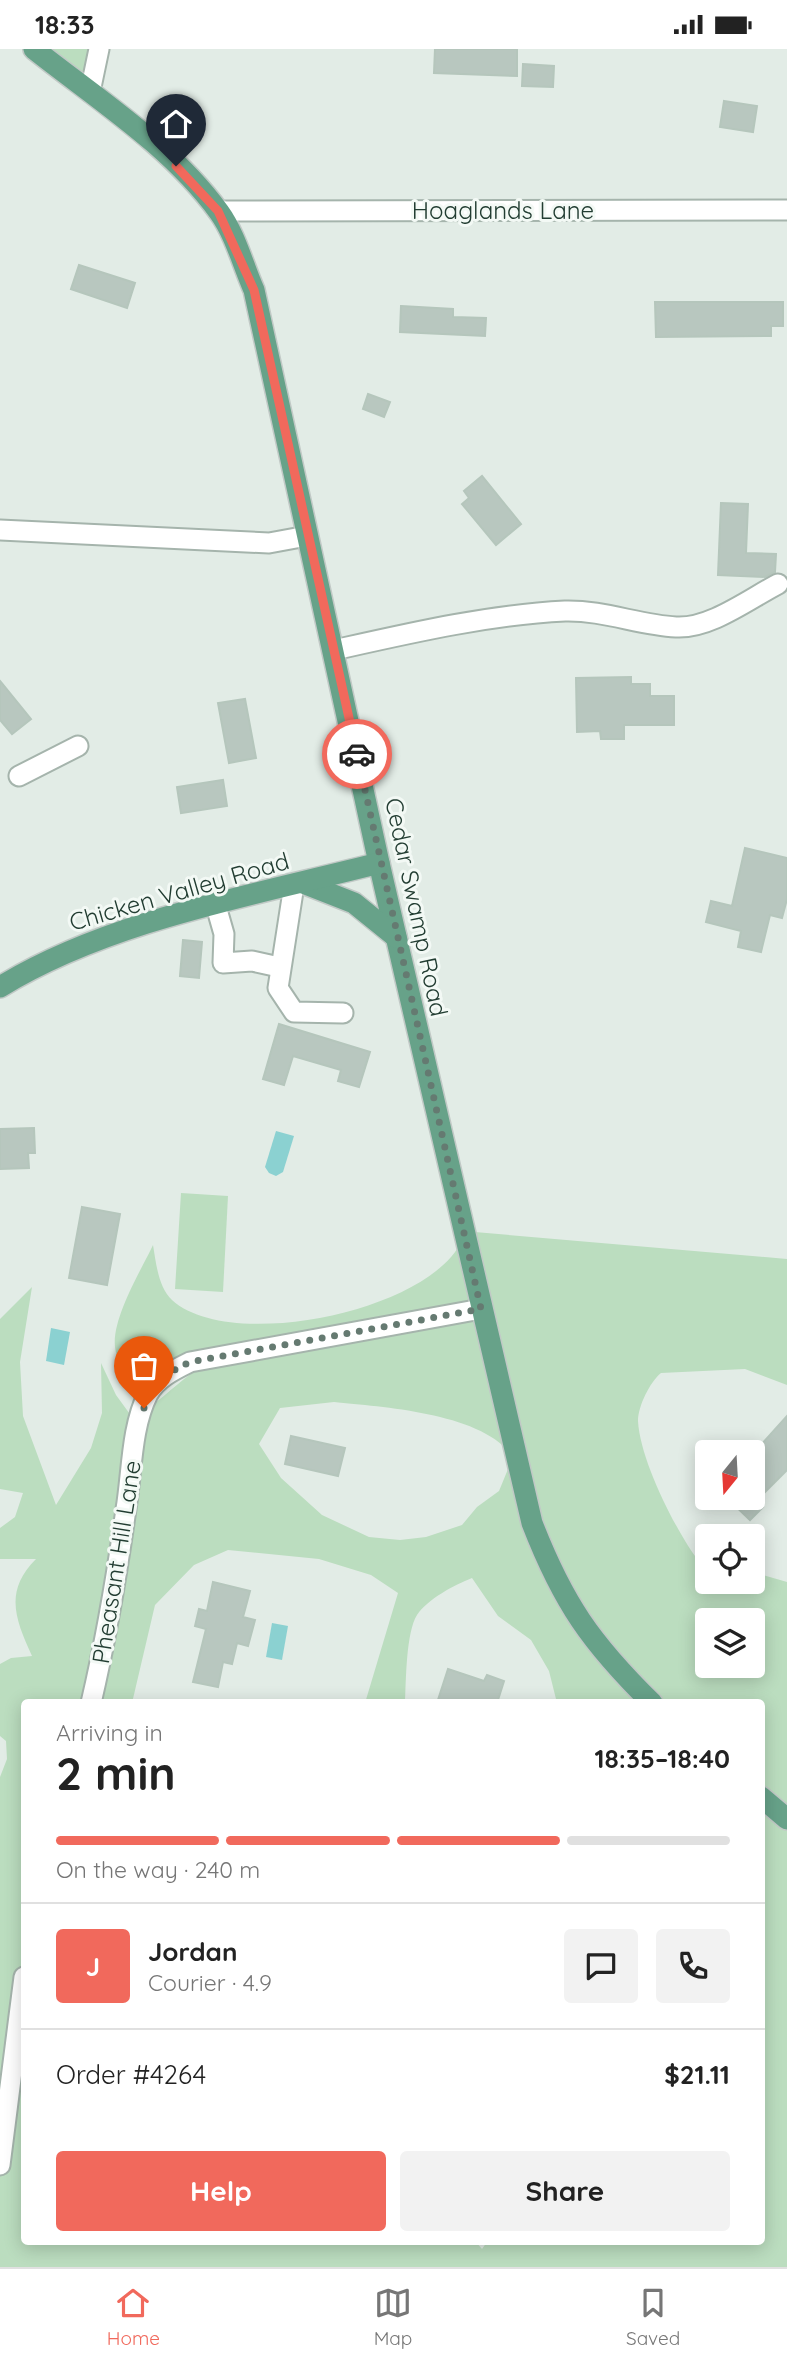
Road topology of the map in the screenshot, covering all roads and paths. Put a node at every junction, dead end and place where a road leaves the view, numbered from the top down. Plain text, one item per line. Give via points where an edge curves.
1 (34, 49) edge
2 (99, 49) edge
3 (90, 92) junction
4 (787, 210) edge
5 (218, 211) junction
6 (0, 530) edge
7 (307, 536) junction
8 (778, 583) dead end
9 (334, 650) junction
10 (79, 745) dead end
11 (19, 776) dead end
12 (379, 863) junction
13 (298, 884) junction
14 (216, 906) junction
15 (396, 937) junction
16 (279, 967) junction
17 (0, 987) edge
18 (343, 1013) dead end
19 (481, 1309) junction
20 (92, 1699) edge
21 (648, 1699) edge
22 (765, 1800) edge
23 (787, 1819) edge
24 (21, 1988) edge
25 (7, 2041) edge
26 (0, 2165) edge

1 - 3 main road, Cedar Swamp Road
2 - 3 street
3 - 5 main road, Cedar Swamp Road via 162,152
4 - 5 street, Hoaglands Lane
5 - 7 main road, Cedar Swamp Road via 254,290
6 - 7 street via 269,543
7 - 9 main road, Cedar Swamp Road
8 - 9 street via 704,622 678,627 566,611 465,623
9 - 12 main road, Cedar Swamp Road
10 - 11 street
12 - 13 main road, Chicken Valley Road
12 - 15 main road, Cedar Swamp Road
13 - 14 main road, Chicken Valley Road
13 - 15 main road via 354,903
13 - 16 street
14 - 16 street via 224,935 223,963 252,961
14 - 17 main road, Chicken Valley Road via 63,952
15 - 19 main road, Cedar Swamp Road
16 - 18 street via 278,988 294,1012
19 - 20 street, Pheasant Hill Lane via 190,1362 156,1384 139,1422
19 - 21 main road, Cedar Swamp Road via 532,1523 553,1577 587,1632
22 - 23 main road
24 - 25 street
25 - 26 street

